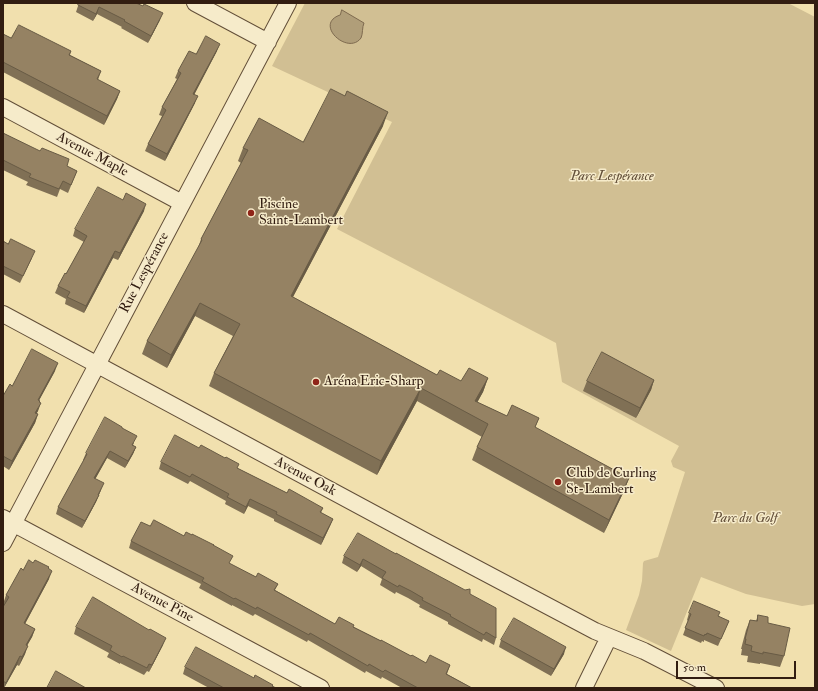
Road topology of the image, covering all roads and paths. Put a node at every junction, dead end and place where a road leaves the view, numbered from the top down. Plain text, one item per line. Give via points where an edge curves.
1 (195, 3) edge
2 (288, 3) edge
3 (268, 42) junction
4 (3, 107) edge
5 (182, 203) junction
6 (3, 314) edge
7 (97, 365) junction
8 (8, 521) edge
9 (3, 543) edge
10 (609, 637) junction
11 (321, 688) edge
12 (584, 688) edge
13 (716, 688) edge

1 - 3 street
2 - 3 street, Rue Lespérance
3 - 5 street, Rue Lespérance
4 - 5 street, Avenue Maple
5 - 7 street, Rue Lespérance
6 - 7 street, Avenue Oak
7 - 8 street, Rue Lespérance
7 - 10 street, Avenue Oak
8 - 9 street, Rue Lespérance
8 - 11 street, Avenue Pine
10 - 12 street
10 - 13 street, Avenue Oak

